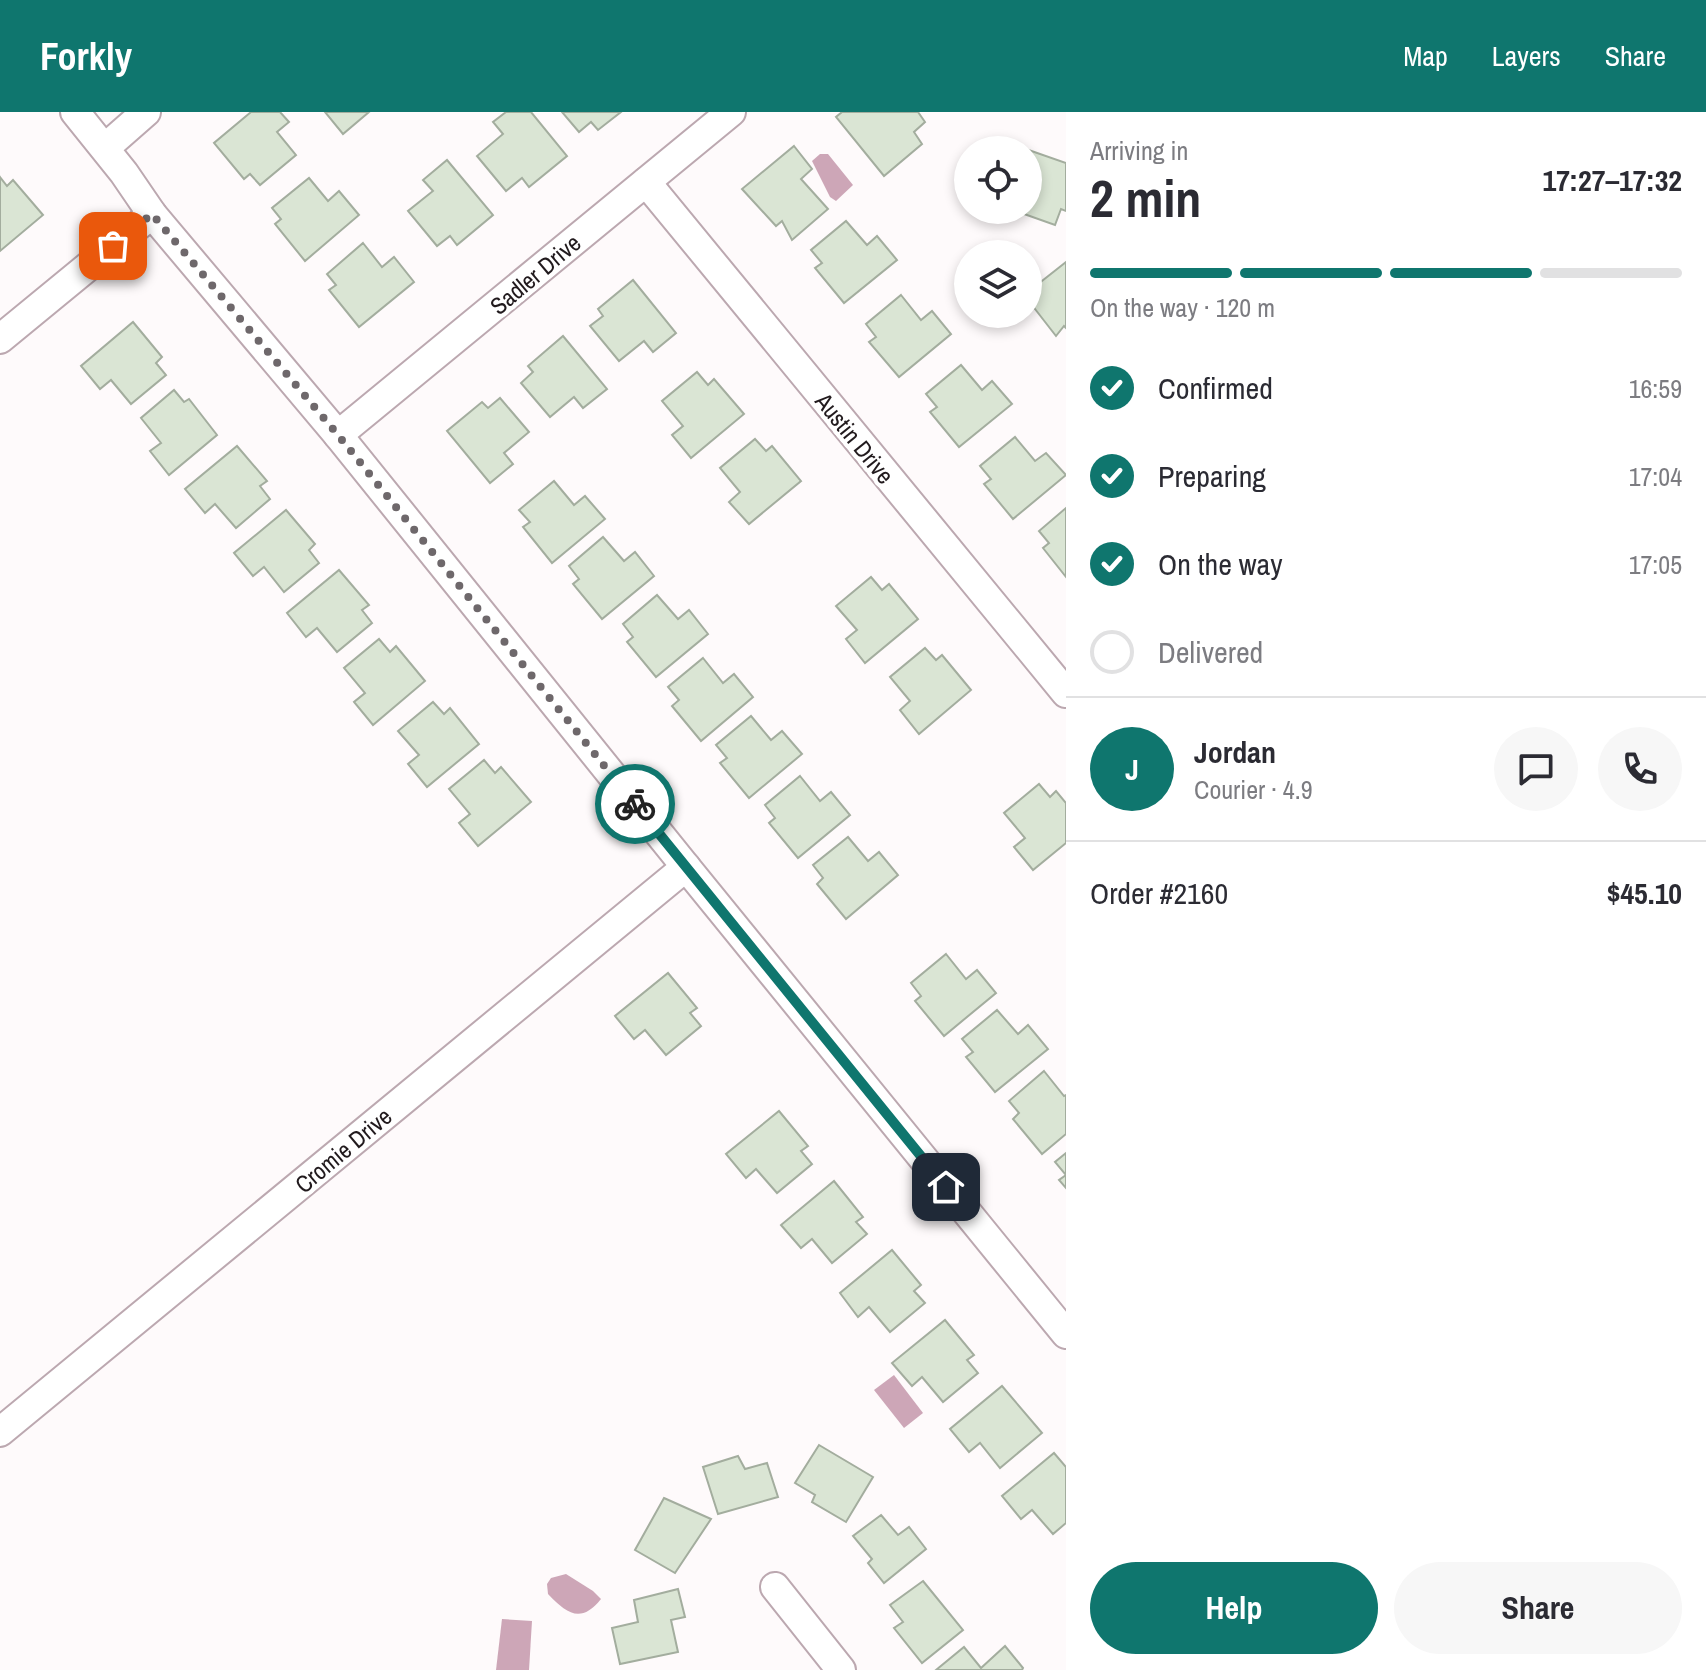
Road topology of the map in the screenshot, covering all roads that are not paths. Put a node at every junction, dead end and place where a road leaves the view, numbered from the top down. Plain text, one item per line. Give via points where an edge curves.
1 (75, 112) edge
2 (146, 112) edge
3 (731, 112) edge
4 (105, 148) junction
5 (646, 182) junction
6 (152, 214) junction
7 (0, 339) edge
8 (338, 435) junction
9 (1066, 693) edge
10 (686, 867) junction
11 (1066, 1334) edge
12 (0, 1432) edge
13 (775, 1587) dead end
14 (841, 1670) edge

1 - 4 street
2 - 4 street
3 - 5 street, Sadler Drive
4 - 6 street
5 - 8 street, Sadler Drive
5 - 9 street, Austin Drive
6 - 7 street
6 - 8 street
8 - 10 street
10 - 11 street
10 - 12 street, Cromie Drive
13 - 14 street

